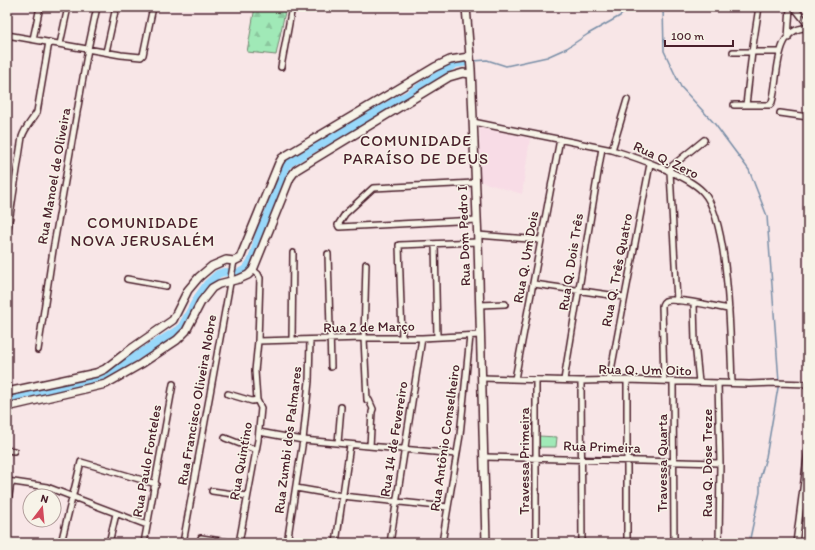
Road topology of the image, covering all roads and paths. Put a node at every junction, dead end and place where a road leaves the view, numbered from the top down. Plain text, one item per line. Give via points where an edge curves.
1 (40, 7) edge
2 (68, 7) edge
3 (97, 7) edge
4 (116, 7) edge
5 (153, 7) edge
6 (292, 7) edge
7 (466, 7) edge
8 (759, 7) edge
9 (790, 7) edge
10 (794, 7) edge
11 (808, 26) edge
12 (7, 35) edge
13 (788, 38) junction
14 (33, 39) junction
15 (49, 42) junction
16 (60, 44) junction
17 (88, 49) junction
18 (106, 52) junction
19 (733, 52) dead end
20 (752, 52) junction
21 (780, 52) junction
22 (469, 58) junction
23 (281, 68) dead end
24 (471, 72) junction
25 (627, 100) dead end
26 (734, 104) dead end
27 (746, 105) junction
28 (780, 114) dead end
29 (808, 117) edge
30 (473, 122) junction
31 (560, 139) junction
32 (704, 140) dead end
33 (602, 148) junction
34 (612, 150) junction
35 (650, 164) junction
36 (669, 172) junction
37 (476, 183) junction
38 (477, 220) junction
39 (7, 235) edge
40 (478, 238) junction
41 (541, 240) junction
42 (434, 244) junction
43 (293, 253) dead end
44 (328, 254) dead end
45 (234, 261) dead end
46 (366, 264) dead end
47 (253, 270) junction
48 (231, 278) junction
49 (127, 279) dead end
50 (534, 284) junction
51 (166, 286) dead end
52 (579, 290) junction
53 (624, 297) junction
54 (677, 301) junction
55 (694, 303) junction
56 (505, 304) dead end
57 (480, 305) junction
58 (729, 308) junction
59 (480, 335) junction
60 (470, 336) junction
61 (436, 337) junction
62 (364, 338) junction
63 (402, 338) junction
64 (422, 338) junction
65 (329, 339) junction
66 (292, 340) junction
67 (310, 340) junction
68 (258, 341) junction
69 (38, 350) dead end
70 (331, 367) dead end
71 (482, 378) junction
72 (515, 379) junction
73 (536, 380) junction
74 (564, 380) junction
75 (627, 380) junction
76 (581, 381) junction
77 (609, 381) junction
78 (664, 381) junction
79 (673, 382) junction
80 (699, 382) junction
81 (718, 382) junction
82 (732, 383) junction
83 (173, 384) dead end
84 (808, 384) edge
85 (7, 392) edge
86 (228, 394) dead end
87 (257, 400) junction
88 (7, 407) edge
89 (341, 407) dead end
90 (259, 432) junction
91 (225, 438) dead end
92 (303, 440) junction
93 (338, 443) junction
94 (350, 445) junction
95 (370, 446) junction
96 (7, 450) edge
97 (14, 450) dead end
98 (256, 450) junction
99 (404, 450) junction
100 (808, 450) edge
101 (456, 454) junction
102 (484, 457) junction
103 (536, 457) junction
104 (582, 459) junction
105 (627, 460) junction
106 (674, 462) junction
107 (720, 463) junction
108 (9, 481) edge
109 (156, 484) junction
110 (296, 488) junction
111 (212, 491) dead end
112 (72, 496) junction
113 (247, 496) junction
114 (342, 496) junction
115 (397, 502) junction
116 (448, 507) junction
117 (7, 509) edge
118 (116, 514) junction
119 (147, 525) junction
120 (201, 538) dead end
121 (61, 543) edge
122 (109, 543) edge
123 (144, 543) edge
124 (183, 543) edge
125 (235, 543) edge
126 (239, 543) edge
127 (287, 543) edge
128 (336, 543) edge
129 (390, 543) edge
130 (442, 543) edge
131 (487, 543) edge
132 (536, 543) edge
133 (582, 543) edge
134 (627, 543) edge
135 (674, 543) edge
136 (719, 543) edge
137 (796, 543) edge

1 - 14 street
2 - 16 street
3 - 17 street, Rua Manoel de Oliveira
4 - 18 street
5 - 18 street via 141,57
6 - 23 street
7 - 22 street, Rua Dom Pedro I
8 - 20 street
9 - 13 street
10 - 11 street
11 - 13 street via 800,27
12 - 14 street
13 - 21 street
14 - 15 street
15 - 16 street
15 - 39 street via 37,112 22,137
16 - 17 street
17 - 18 street
17 - 69 street, Rua Manoel de Oliveira
19 - 20 street
20 - 21 street
20 - 27 street
21 - 27 street via 772,102 770,105
22 - 24 street, Rua Dom Pedro I
22 - 85 street via 450,60 435,67 282,158 240,258 212,266 199,277 188,290 173,320 96,373
24 - 30 street, Rua Dom Pedro I
24 - 47 street via 449,77 296,170 290,178
25 - 34 street
26 - 27 street
28 - 29 street
30 - 31 street, Rua Q. Zero
30 - 37 street, Rua Dom Pedro I
31 - 33 street, Rua Q. Zero
31 - 41 street, Rua Q. Um Dois
32 - 36 street via 672,166
33 - 34 street, Rua Q. Zero
33 - 52 street, Rua Q. Dois Três
34 - 35 street, Rua Q. Zero
35 - 36 street, Rua Q. Zero
35 - 53 street, Rua Q. Três Quatro
36 - 54 street
36 - 58 street, Rua Q. Zero via 698,187 710,202 721,243
37 - 38 street, Rua Dom Pedro I
37 - 38 street via 373,188 338,225 339,227
38 - 40 street, Rua Dom Pedro I
40 - 41 street
40 - 42 street
40 - 57 street, Rua Dom Pedro I
41 - 50 street, Rua Q. Um Dois
42 - 61 street
42 - 63 street via 399,245
43 - 66 street
44 - 65 street
45 - 48 street, Rua Francisco Oliveira Nobre
46 - 62 street
47 - 48 street via 239,279
47 - 68 street, Rua Quintino via 260,278
48 - 88 street via 218,284 207,294 186,331 177,340 141,364 106,384
48 - 124 street, Rua Francisco Oliveira Nobre
49 - 51 street
50 - 52 street
50 - 72 street, Rua Q. Um Dois
52 - 53 street
52 - 74 street, Rua Q. Dois Três
53 - 77 street, Rua Q. Três Quatro
54 - 55 street
54 - 78 street via 666,301 662,306
55 - 58 street
55 - 80 street
56 - 57 street
57 - 59 street, Rua Dom Pedro I
58 - 82 street, Rua Q. Zero
59 - 60 street, Rua 2 de Março
59 - 71 street, Rua Dom Pedro I
60 - 61 street, Rua 2 de Março
60 - 101 street, Rua Antônio Conselheiro
61 - 64 street, Rua 2 de Março
62 - 63 street, Rua 2 de Março
62 - 65 street, Rua 2 de Março
62 - 95 street via 367,400 370,400 373,409
63 - 64 street, Rua 2 de Março
64 - 99 street, Rua 14 de Fevereiro
65 - 67 street, Rua 2 de Março
65 - 70 street
66 - 67 street, Rua 2 de Março
66 - 68 street, Rua 2 de Março
67 - 92 street, Rua Zumbi dos Palmares
68 - 87 street, Rua Quintino via 255,371
71 - 72 street, Rua Q. Um Oito
71 - 102 street, Rua Dom Pedro I
72 - 73 street, Rua Q. Um Oito
73 - 74 street, Rua Q. Um Oito
73 - 103 street, Travessa Primeira
74 - 76 street, Rua Q. Um Oito
75 - 77 street, Rua Q. Um Oito
75 - 78 street, Rua Q. Um Oito
75 - 105 street
76 - 77 street, Rua Q. Um Oito
76 - 104 street
78 - 79 street, Rua Q. Um Oito
79 - 80 street, Rua Q. Um Oito
79 - 106 street, Travessa Quarta
80 - 81 street, Rua Q. Um Oito
81 - 82 street, Rua Q. Um Oito
81 - 107 street, Rua Q. Dose Treze
82 - 84 street, Rua Q. Um Oito
83 - 109 street, Rua Paulo Fonteles
86 - 87 street
87 - 90 street, Rua Quintino via 261,408
89 - 93 street
90 - 92 street
90 - 98 street, Rua Quintino
91 - 98 street
92 - 93 street
92 - 110 street, Rua Zumbi dos Palmares
93 - 94 street
94 - 95 street
94 - 114 street
95 - 99 street
96 - 97 street
98 - 113 street, Rua Quintino
99 - 101 street
99 - 115 street, Rua 14 de Fevereiro
100 - 137 street
101 - 116 street, Rua Antônio Conselheiro
102 - 103 street, Rua Primeira
102 - 131 street, Rua Dom Pedro I
103 - 104 street, Rua Primeira
103 - 132 street, Travessa Primeira
104 - 105 street, Rua Primeira
104 - 133 street
105 - 106 street, Rua Primeira
105 - 134 street
106 - 107 street, Rua Primeira
106 - 135 street, Travessa Quarta
107 - 136 street, Rua Q. Dose Treze
108 - 112 street via 47,487
108 - 117 street
109 - 112 street via 81,462
109 - 119 street, Rua Paulo Fonteles
110 - 114 street
110 - 127 street, Rua Zumbi dos Palmares
111 - 113 street
112 - 118 street
112 - 121 street
113 - 126 street, Rua Quintino
114 - 115 street
114 - 128 street
115 - 116 street
115 - 129 street, Rua 14 de Fevereiro
116 - 130 street, Rua Antônio Conselheiro
118 - 119 street
118 - 122 street
119 - 123 street, Rua Paulo Fonteles
120 - 125 street

